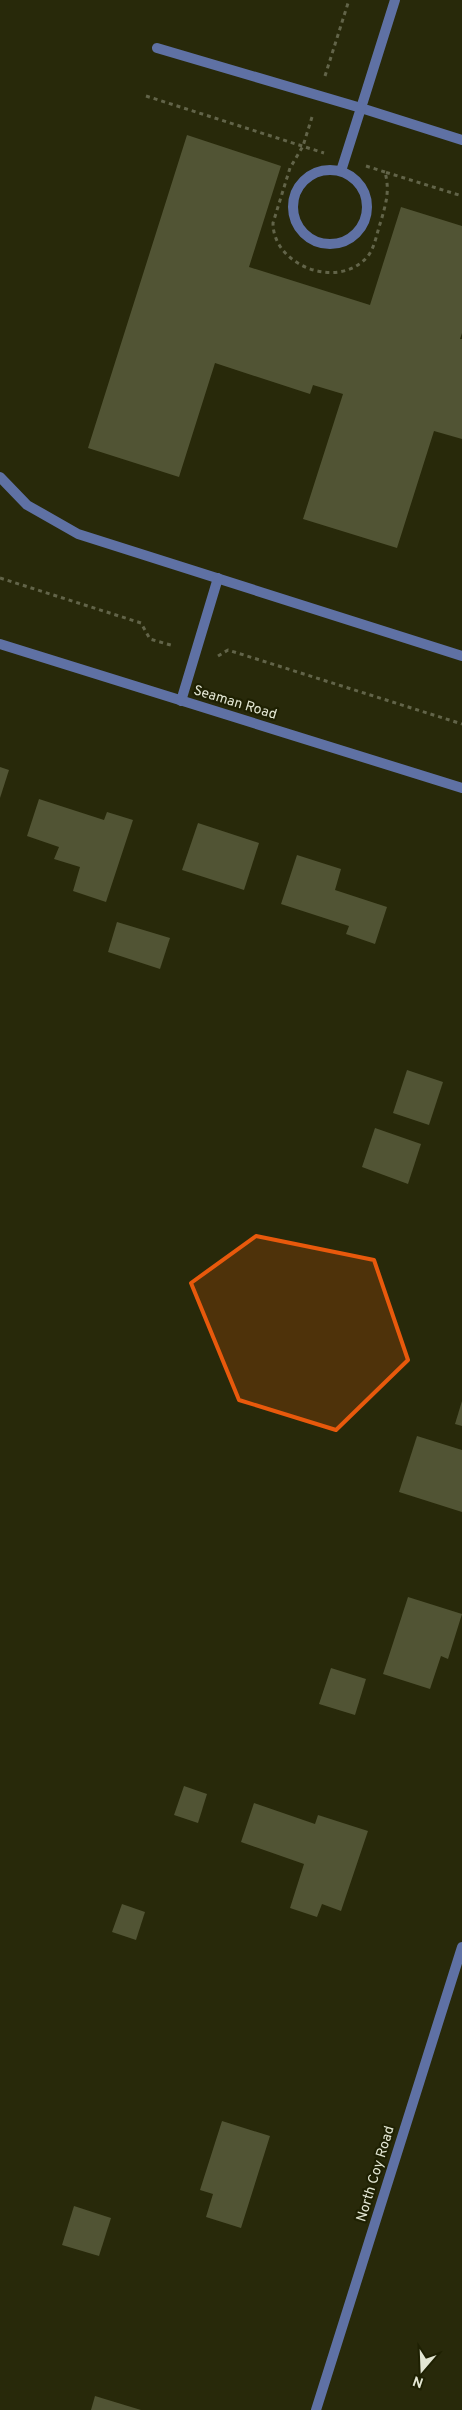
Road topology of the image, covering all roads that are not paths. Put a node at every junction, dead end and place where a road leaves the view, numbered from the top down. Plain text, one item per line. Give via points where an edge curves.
1 (394, 0) edge
2 (157, 48) dead end
3 (360, 108) junction
4 (462, 140) edge
5 (340, 171) junction
6 (0, 477) edge
7 (218, 578) junction
8 (0, 644) edge
9 (462, 656) edge
10 (181, 700) junction
11 (462, 788) edge
12 (462, 1947) edge
13 (316, 2410) edge

1 - 3 street
2 - 3 street
3 - 4 street
3 - 5 street
5 - 5 street via 321,170 310,175 296,192 293,204 294,216 307,236 328,244 352,236 366,216 364,190 356,180
6 - 7 street via 28,505 78,534
7 - 9 street
7 - 10 street
8 - 10 street, Seaman Road
10 - 11 street, Seaman Road
12 - 13 street, North Coy Road

